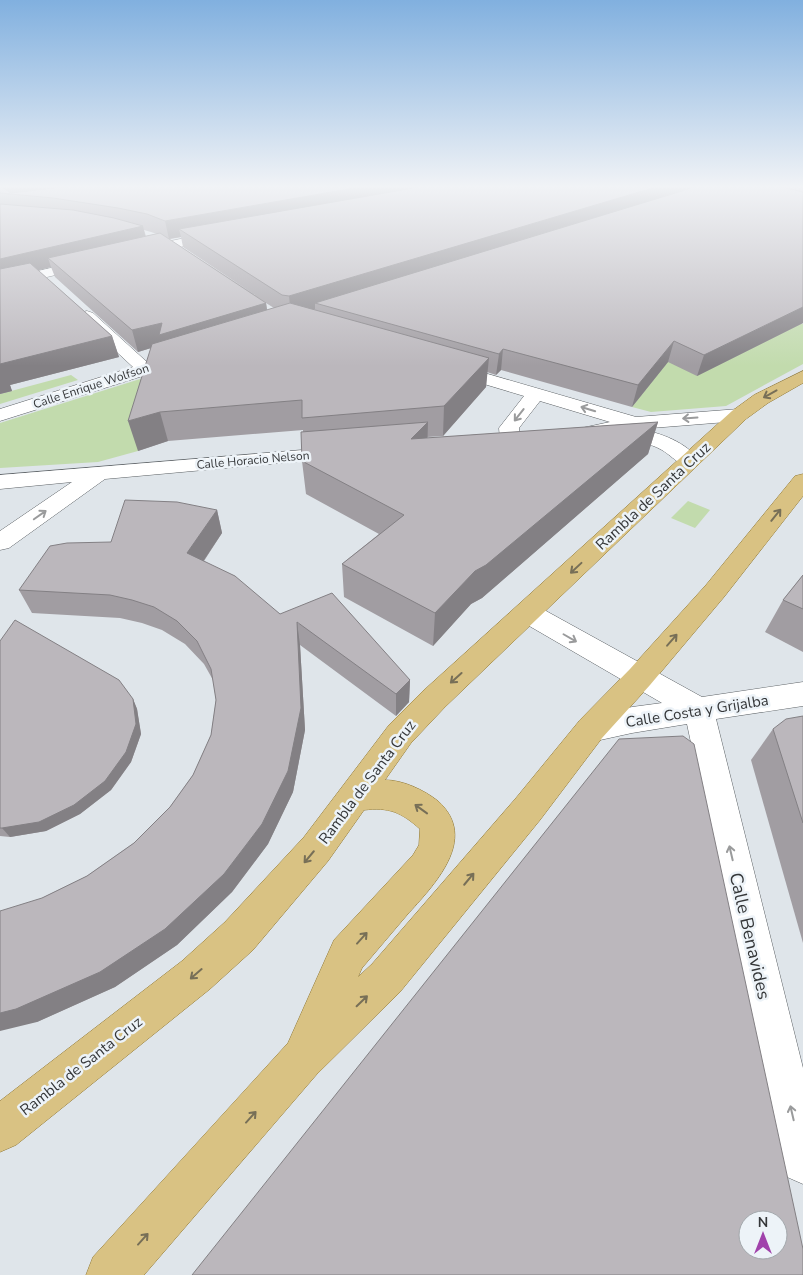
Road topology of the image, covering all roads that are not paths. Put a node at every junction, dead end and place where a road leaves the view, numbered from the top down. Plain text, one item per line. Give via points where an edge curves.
1 (161, 246) edge
2 (169, 246) edge
3 (129, 254) edge
4 (183, 256) edge
5 (100, 261) edge
6 (41, 275) junction
7 (0, 284) edge
8 (55, 287) edge
9 (76, 306) edge
10 (200, 352) edge
11 (438, 364) edge
12 (145, 369) junction
13 (803, 376) edge
14 (536, 393) junction
15 (0, 415) edge
16 (739, 415) junction
17 (635, 423) junction
18 (595, 432) junction
19 (567, 434) edge
20 (510, 439) edge
21 (359, 452) edge
22 (689, 461) junction
23 (99, 474) junction
24 (803, 481) edge
25 (0, 482) edge
26 (0, 542) edge
27 (528, 613) junction
28 (640, 677) junction
29 (803, 694) edge
30 (699, 710) junction
31 (591, 729) junction
32 (354, 797) junction
33 (302, 1059) junction
34 (0, 1129) edge
35 (803, 1161) edge
36 (111, 1275) edge

1 - 3 street
2 - 4 street
5 - 6 street
6 - 7 street
6 - 8 street
9 - 12 street
10 - 12 street, Calle Enrique Wolfson
11 - 14 street
12 - 15 street, Calle Enrique Wolfson
13 -> 16 main road, Rambla de Santa Cruz
17 -> 14 street
14 -> 20 street via 509,428
16 -> 17 street
16 - 22 main road, Rambla de Santa Cruz
17 - 18 street
18 - 19 street
18 - 22 street via 631,433 661,440
21 - 23 street, Calle Horacio Nelson
22 -> 27 main road, Rambla de Santa Cruz
23 - 25 street, Calle Horacio Nelson
26 -> 23 street
28 -> 24 main road via 715,591
27 -> 28 street
27 -> 32 main road, Rambla de Santa Cruz via 400,734
28 - 30 street
28 - 31 main road
29 - 30 street, Calle Costa y Grijalba
30 - 31 street, Calle Costa y Grijalba
35 -> 30 street, Calle Benavides
33 -> 31 main road via 386,978
33 -> 32 main road via 348,954 426,867 436,848 438,831 432,818 422,809 396,795
32 -> 34 main road, Rambla de Santa Cruz via 316,849 239,936 147,1014
36 -> 33 main road

